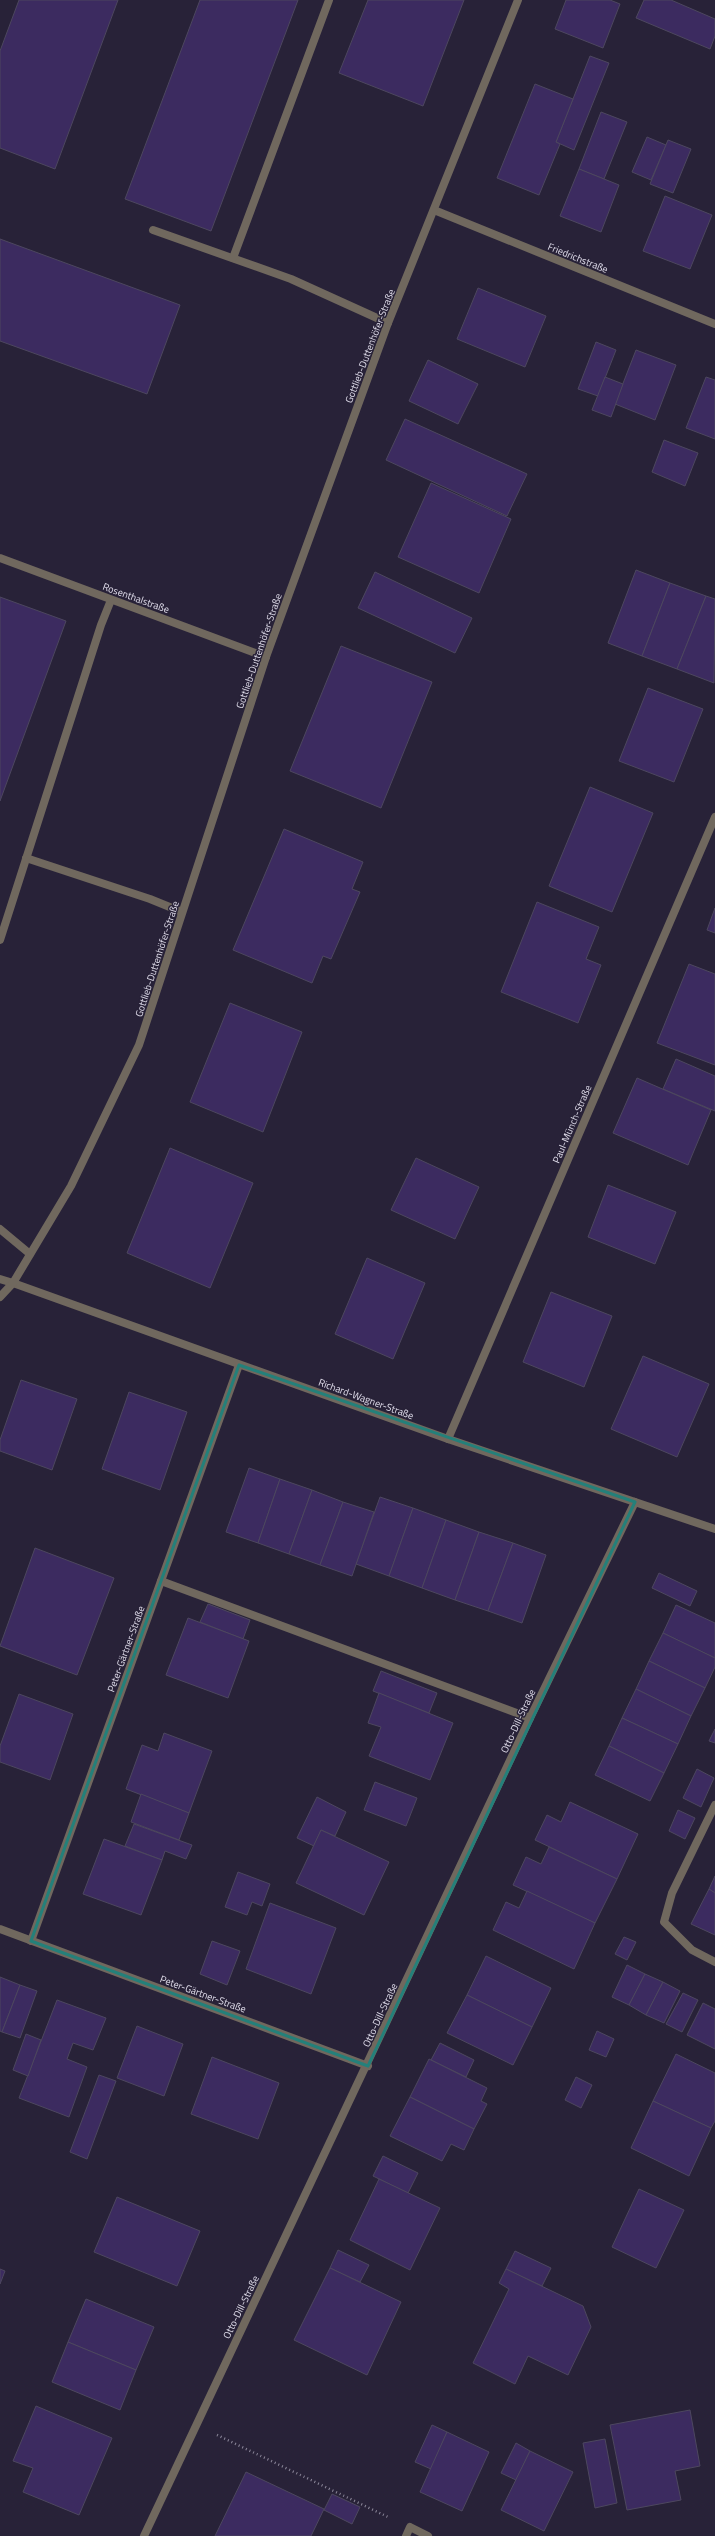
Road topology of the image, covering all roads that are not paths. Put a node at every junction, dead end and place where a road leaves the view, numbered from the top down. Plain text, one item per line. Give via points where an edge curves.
1 (330, 0) edge
2 (518, 0) edge
3 (434, 210) junction
4 (153, 230) dead end
5 (233, 258) junction
6 (388, 323) junction
7 (715, 324) edge
8 (0, 558) edge
9 (111, 600) junction
10 (266, 657) junction
11 (715, 817) edge
12 (26, 858) junction
13 (182, 912) junction
14 (0, 940) edge
15 (0, 1229) edge
16 (30, 1254) junction
17 (0, 1279) edge
18 (13, 1284) junction
19 (0, 1297) edge
20 (239, 1365) junction
21 (448, 1439) junction
22 (635, 1502) junction
23 (715, 1529) edge
24 (161, 1581) junction
25 (530, 1718) junction
26 (715, 1805) edge
27 (0, 1929) edge
28 (31, 1940) junction
29 (715, 1962) edge
30 (368, 2066) junction
31 (144, 2536) edge
32 (406, 2536) edge
33 (428, 2536) edge

1 - 5 street
2 - 3 street, Gottlieb-Duttenhöfer-Straße
3 - 6 street, Gottlieb-Duttenhöfer-Straße
3 - 7 street, Friedrichstraße
4 - 5 street
5 - 6 street via 291,279
6 - 10 street, Gottlieb-Duttenhöfer-Straße
8 - 9 street, Rosenthalstraße
9 - 10 street, Rosenthalstraße
9 - 12 street
10 - 13 street, Gottlieb-Duttenhöfer-Straße
11 - 21 street, Paul-Münch-Straße
12 - 13 street
12 - 14 street
13 - 16 street, Gottlieb-Duttenhöfer-Straße via 139,1045 71,1186
15 - 16 street
16 - 18 street, Gottlieb-Duttenhöfer-Straße
17 - 18 street, Richard-Wagner-Straße
18 - 19 street, Gottlieb-Duttenhöfer-Straße
18 - 20 street, Richard-Wagner-Straße
20 - 21 street, Richard-Wagner-Straße
20 - 24 street, Peter-Gärtner-Straße
21 - 22 street, Richard-Wagner-Straße
22 - 23 street, Richard-Wagner-Straße
22 - 25 street, Otto-Dill-Straße
24 - 25 street
24 - 28 street, Peter-Gärtner-Straße
25 - 30 street, Otto-Dill-Straße
26 - 29 street via 672,1893 664,1922 692,1950
27 - 28 street, Peter-Gärtner-Straße
28 - 30 street, Peter-Gärtner-Straße
30 - 31 street, Otto-Dill-Straße
32 - 33 street via 410,2527

